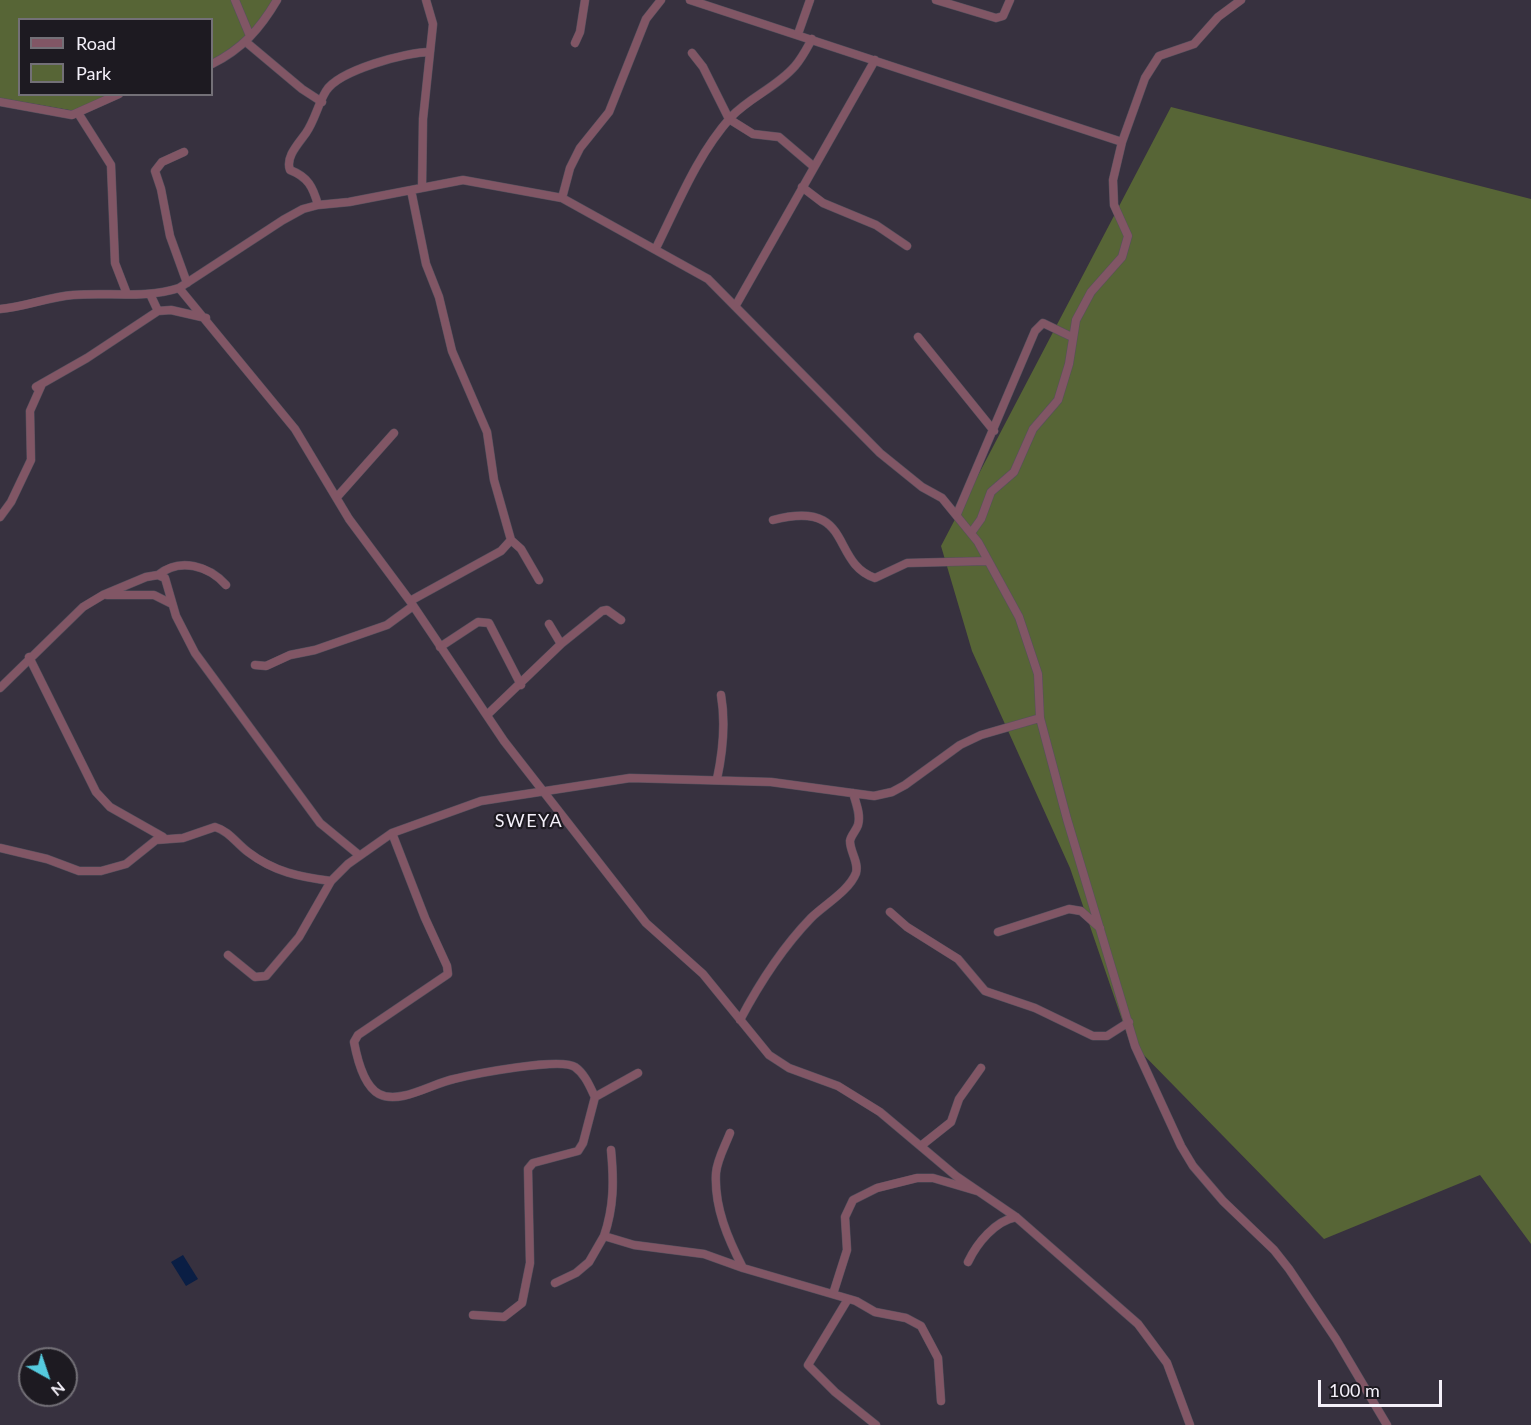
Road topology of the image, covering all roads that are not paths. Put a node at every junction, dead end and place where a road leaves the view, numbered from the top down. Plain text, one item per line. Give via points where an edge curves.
1 (235, 0) edge
2 (277, 0) edge
3 (426, 0) edge
4 (585, 0) edge
5 (661, 0) edge
6 (690, 0) edge
7 (810, 0) edge
8 (936, 0) edge
9 (1011, 0) edge
10 (1241, 0) edge
11 (798, 34) junction
12 (248, 39) junction
13 (812, 39) junction
14 (575, 43) dead end
15 (430, 52) junction
16 (692, 53) dead end
17 (875, 60) junction
18 (213, 64) edge
19 (114, 96) edge
20 (0, 102) edge
21 (322, 102) junction
22 (78, 112) junction
23 (729, 119) junction
24 (1122, 142) junction
25 (184, 152) dead end
26 (813, 166) junction
27 (422, 187) junction
28 (802, 187) junction
29 (411, 189) junction
30 (562, 198) junction
31 (318, 205) junction
32 (907, 246) dead end
33 (656, 248) junction
34 (187, 283) junction
35 (179, 288) junction
36 (127, 294) junction
37 (150, 294) junction
38 (736, 305) junction
39 (0, 309) edge
40 (158, 311) junction
41 (207, 319) junction
42 (918, 336) dead end
43 (1072, 337) junction
44 (994, 431) junction
45 (394, 433) dead end
46 (337, 497) junction
47 (957, 514) junction
48 (0, 517) edge
49 (773, 520) dead end
50 (971, 533) junction
51 (511, 540) junction
52 (987, 561) junction
53 (158, 575) junction
54 (539, 580) dead end
55 (226, 585) dead end
56 (103, 595) junction
57 (172, 604) junction
58 (412, 604) junction
59 (621, 620) dead end
60 (549, 624) dead end
61 (561, 644) junction
62 (440, 647) junction
63 (29, 657) junction
64 (255, 665) dead end
65 (521, 685) junction
66 (0, 688) edge
67 (721, 694) dead end
68 (487, 715) junction
69 (1040, 718) junction
70 (717, 779) junction
71 (542, 791) junction
72 (853, 794) junction
73 (392, 833) junction
74 (163, 837) junction
75 (0, 848) edge
76 (359, 855) junction
77 (331, 881) junction
78 (890, 912) dead end
79 (1101, 929) junction
80 (998, 932) dead end
81 (228, 955) dead end
82 (740, 1020) junction
83 (1129, 1022) junction
84 (981, 1068) dead end
85 (638, 1073) dead end
86 (595, 1097) junction
87 (730, 1133) dead end
88 (922, 1145) junction
89 (611, 1150) dead end
90 (978, 1192) junction
91 (1016, 1217) junction
92 (604, 1236) junction
93 (968, 1262) dead end
94 (743, 1268) junction
95 (555, 1282) dead end
96 (833, 1294) junction
97 (848, 1299) junction
98 (473, 1315) dead end
99 (941, 1401) dead end
100 (876, 1425) edge
101 (1190, 1425) edge
102 (1387, 1425) edge

1 - 12 street
2 - 12 street
3 - 15 street via 433,24
4 - 14 street
5 - 30 street via 646,19 609,112 580,148
6 - 11 street
7 - 11 street
8 - 9 street via 996,18 1003,16
10 - 24 street via 1218,17 1194,44 1160,56 1145,78
11 - 13 street
12 - 18 street via 234,53
12 - 21 street via 302,89
13 - 17 street
13 - 23 street via 795,67
15 - 21 street via 398,57 339,79 326,91
15 - 27 street via 423,119
16 - 23 street
17 - 24 street
17 - 26 street
19 - 22 street
20 - 22 street via 66,114
21 - 31 street via 288,164 290,170 309,182
22 - 36 street via 111,165 114,263
23 - 26 street via 753,134 779,137
23 - 33 street via 708,146
24 - 43 street via 1112,193 1126,228 1126,247 1114,269 1082,306
25 - 34 street via 162,162 155,171 170,236
26 - 28 street
27 - 29 street
27 - 30 street via 463,180
28 - 32 street via 823,203 876,225
28 - 38 street
29 - 31 street
29 - 51 street via 426,264 439,297 452,351 487,432 494,480
30 - 33 street
31 - 34 street via 283,220
33 - 38 street via 708,279
34 - 35 street
35 - 37 street
35 - 41 street
36 - 37 street
36 - 39 street via 69,296
37 - 40 street
38 - 47 street via 880,453 942,498
40 - 41 street via 171,310
40 - 48 street via 39,385 30,411 31,460
41 - 46 street via 295,429
42 - 44 street
43 - 44 street via 1049,324 1039,325
43 - 50 street via 1058,400 1033,429 1020,462 992,492
44 - 47 street
45 - 46 street
46 - 58 street
47 - 50 street
49 - 52 street via 801,516 822,520 839,534 858,568 875,579 907,563
50 - 52 street
51 - 54 street via 521,549
51 - 58 street via 501,551
52 - 69 street via 1019,617 1028,642 1038,674
53 - 55 street via 178,565 192,566 216,574
53 - 56 street
53 - 57 street via 165,578
56 - 57 street via 154,595
56 - 63 street via 70,618
57 - 76 street via 195,653 320,823
58 - 62 street
58 - 64 street via 387,625 267,666
59 - 61 street via 607,610 602,611
60 - 61 street
61 - 65 street
62 - 65 street via 478,622 489,623
62 - 68 street
63 - 66 street
63 - 74 street via 96,792 111,807
65 - 68 street
67 - 70 street via 723,750
68 - 71 street
69 - 72 street via 960,745 892,792 874,796
69 - 79 street via 1066,819
70 - 71 street via 630,778
70 - 72 street
71 - 73 street via 481,801
71 - 82 street via 646,923 703,974
72 - 82 street via 859,813 850,843 857,866 855,873 848,885 810,918 761,982
73 - 76 street
73 - 86 street via 448,975 358,1035 354,1042 358,1059 371,1087 389,1097 457,1078 537,1065 570,1064 582,1074
74 - 75 street via 126,864 89,872
74 - 77 street via 183,838 215,827 283,873
76 - 77 street
77 - 81 street via 299,937 266,976 255,977
78 - 83 street via 958,959 979,987 990,993 1035,1008 1093,1036 1107,1035
79 - 80 street via 1081,911 1069,909
79 - 83 street
82 - 88 street via 776,1060 857,1097
83 - 102 street via 1141,1061 1193,1166 1289,1269
84 - 88 street via 959,1099 951,1122
85 - 86 street
86 - 98 street via 578,1151 533,1163 528,1168 530,1263 522,1304 504,1317
87 - 94 street via 718,1163 718,1199 723,1225
88 - 90 street
89 - 92 street via 614,1186
90 - 91 street
90 - 96 street via 933,1178 917,1178 877,1188 853,1200 845,1217 847,1250
91 - 93 street via 990,1233
91 - 101 street via 1138,1324 1167,1363
92 - 94 street via 634,1245 704,1254
92 - 95 street via 589,1262
94 - 96 street
96 - 97 street
97 - 99 street via 921,1326 938,1358
97 - 100 street via 808,1365

